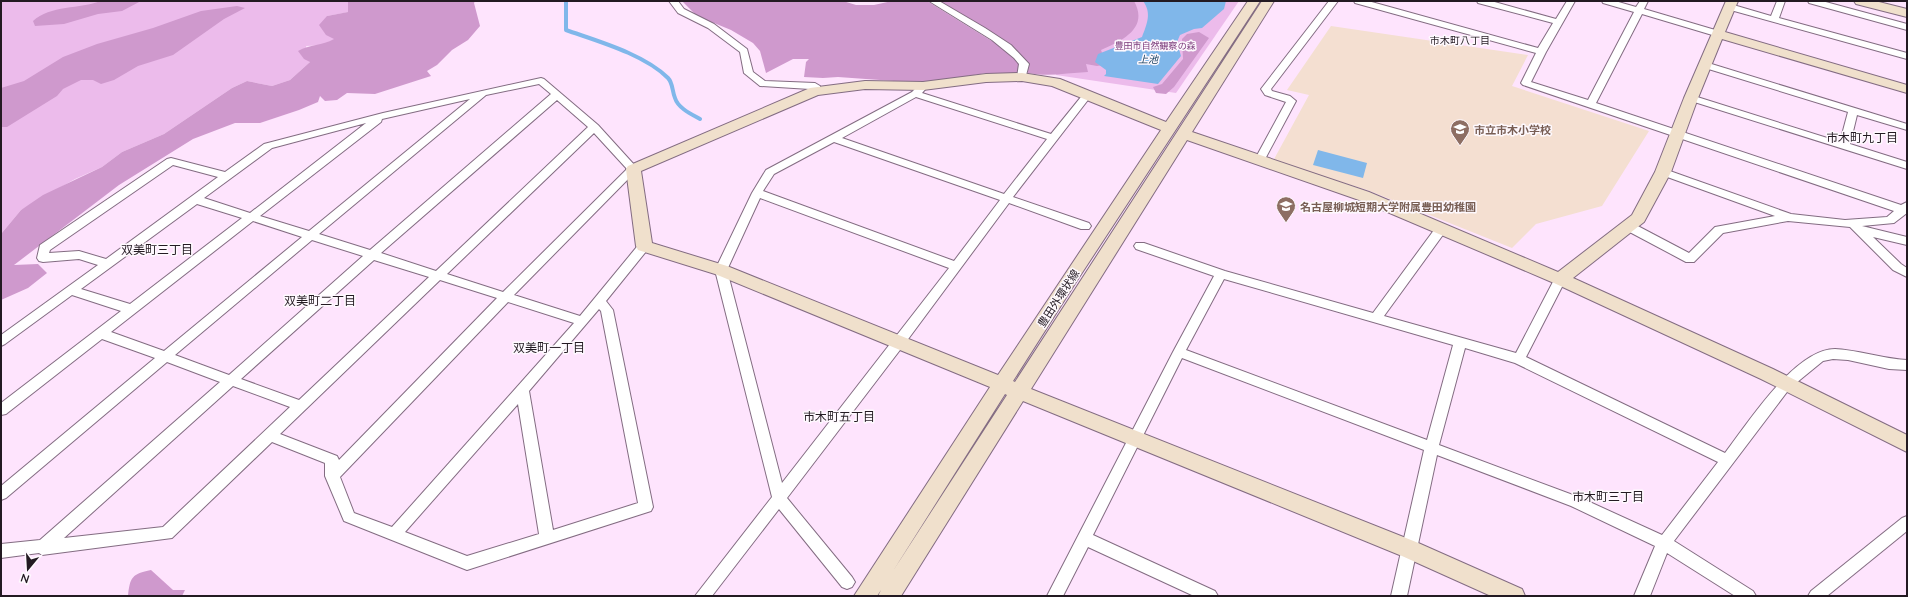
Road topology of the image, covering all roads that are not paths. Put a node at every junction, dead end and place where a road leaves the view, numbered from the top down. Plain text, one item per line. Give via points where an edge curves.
1 (673, 1) edge
2 (933, 1) edge
3 (1254, 1) edge
4 (1268, 1) edge
5 (1334, 1) edge
6 (1358, 1) edge
7 (1481, 1) edge
8 (1571, 1) edge
9 (1606, 1) edge
10 (1644, 1) edge
11 (1781, 1) edge
12 (1812, 1) edge
13 (1860, 1) edge
14 (1499, 3) edge
15 (1731, 4) edge
16 (1638, 10) junction
17 (1907, 13) edge
18 (1774, 18) junction
19 (1559, 22) junction
20 (1907, 27) edge
21 (1720, 34) junction
22 (1541, 52) junction
23 (1907, 56) edge
24 (1705, 65) junction
25 (1022, 77) junction
26 (1907, 89) edge
27 (919, 90) junction
28 (815, 91) junction
29 (483, 93) junction
30 (1088, 94) junction
31 (556, 95) junction
32 (1691, 98) junction
33 (1590, 105) junction
34 (1853, 110) junction
35 (383, 116) junction
36 (594, 127) junction
37 (1907, 127) edge
38 (1176, 132) junction
39 (1678, 134) junction
40 (833, 138) junction
41 (1053, 138) junction
42 (1844, 146) junction
43 (1259, 161) junction
44 (1907, 166) edge
45 (633, 170) junction
46 (1663, 172) junction
47 (225, 176) junction
48 (757, 193) junction
49 (194, 199) junction
50 (1006, 199) junction
51 (1905, 208) edge
52 (250, 216) junction
53 (1788, 217) junction
54 (1085, 226) dead end
55 (1628, 226) junction
56 (1856, 227) junction
57 (1441, 229) junction
58 (311, 235) junction
59 (1907, 241) edge
60 (644, 246) junction
61 (1140, 246) dead end
62 (373, 254) junction
63 (106, 264) junction
64 (956, 266) junction
65 (721, 270) junction
66 (1904, 270) edge
67 (438, 274) junction
68 (1221, 274) junction
69 (1560, 279) junction
70 (70, 290) junction
71 (505, 297) junction
72 (599, 301) junction
73 (130, 309) junction
74 (1376, 318) junction
75 (583, 321) junction
76 (100, 333) junction
77 (1, 341) edge
78 (899, 343) junction
79 (1460, 344) junction
80 (1179, 352) junction
81 (165, 357) junction
82 (1518, 359) junction
83 (1907, 365) edge
84 (230, 381) junction
85 (1785, 384) junction
86 (1011, 388) junction
87 (522, 391) junction
88 (301, 406) junction
89 (1, 410) edge
90 (269, 435) junction
91 (1135, 439) junction
92 (1907, 444) edge
93 (1432, 447) junction
94 (1727, 460) junction
95 (332, 476) junction
96 (1, 494) edge
97 (779, 498) junction
98 (1907, 522) edge
99 (395, 534) junction
100 (547, 538) junction
101 (1084, 538) junction
102 (1664, 543) junction
103 (42, 548) junction
104 (1409, 549) junction
105 (1, 551) edge
106 (847, 582) dead end
107 (703, 596) edge
108 (865, 596) edge
109 (889, 596) edge
110 (1055, 596) edge
111 (1210, 596) edge
112 (1399, 596) edge
113 (1514, 596) edge
114 (1642, 596) edge
115 (1748, 596) edge
116 (1816, 596) edge

1 - 28 street via 681,11 711,26 744,51 749,73 763,84 815,86
2 - 25 street via 1004,45 1020,58 1024,64
3 - 38 street, 豊田外環状線
4 - 38 street, 豊田外環状線
5 - 43 street via 1266,89 1268,93 1291,101
6 - 22 street
7 - 14 street
8 - 19 street
9 - 16 street
10 - 16 street
11 - 18 street
12 - 20 street
13 - 17 street
14 - 19 street
15 - 18 street
15 - 21 street
16 - 21 street
16 - 33 street
18 - 23 street
19 - 22 street
21 - 24 street
21 - 26 street
22 - 33 street via 1526,83
24 - 32 street
24 - 34 street
25 - 27 street via 986,78
25 - 30 street via 1055,82
27 - 28 street via 865,86
27 - 40 street
27 - 41 street
28 - 45 street
29 - 31 street via 541,81
29 - 35 street
29 - 58 street
30 - 38 street
30 - 41 street
31 - 36 street
31 - 62 street
32 - 39 street
32 - 42 street
33 - 39 street
34 - 37 street
34 - 42 street
35 - 47 street via 268,146
35 - 52 street
36 - 45 street
36 - 67 street
38 - 43 street
38 - 86 street, 豊田外環状線
39 - 46 street
39 - 51 street
40 - 48 street via 770,172
40 - 50 street
41 - 50 street
42 - 44 street
43 - 57 street via 1364,196
45 - 60 street
45 - 71 street
46 - 53 street
46 - 55 street via 1638,218
47 - 49 street
47 - 63 street via 171,160 44,248 44,258 79,255
48 - 64 street
48 - 65 street
49 - 52 street
49 - 63 street
50 - 54 street
50 - 64 street
51 - 56 street via 1890,220
52 - 58 street
52 - 73 street
53 - 55 street via 1719,230 1690,259
53 - 56 street
55 - 69 street
56 - 59 street
56 - 66 street
57 - 69 street
57 - 74 street
58 - 62 street
58 - 81 street
60 - 65 street
60 - 72 street
61 - 68 street
62 - 67 street
62 - 84 street
63 - 70 street
64 - 78 street
65 - 78 street
65 - 97 street
67 - 71 street
67 - 88 street
68 - 74 street
68 - 80 street
69 - 82 street
69 - 85 street
70 - 73 street
70 - 77 street
71 - 75 street
71 - 95 street
72 - 75 street
72 - 100 street via 607,310 646,507
73 - 76 street
74 - 79 street
75 - 87 street
76 - 81 street
76 - 89 street
78 - 86 street
78 - 97 street
79 - 82 street
79 - 93 street
80 - 91 street
80 - 93 street
81 - 84 street
81 - 96 street
82 - 94 street
83 - 85 street via 1833,354 1819,357
84 - 88 street
84 - 103 street
85 - 92 street
85 - 94 street
86 - 91 street
86 - 108 street, 豊田外環状線
86 - 109 street, 豊田外環状線
87 - 99 street
87 - 100 street
88 - 90 street
90 - 95 street via 332,460
90 - 103 street via 167,533
91 - 101 street
91 - 104 street
93 - 102 street via 1576,502
93 - 104 street
94 - 102 street
95 - 99 street via 349,517
97 - 106 street
97 - 107 street
98 - 116 street
99 - 100 street via 467,563
101 - 110 street
101 - 111 street
102 - 114 street
102 - 115 street
103 - 105 street
104 - 112 street
104 - 113 street

